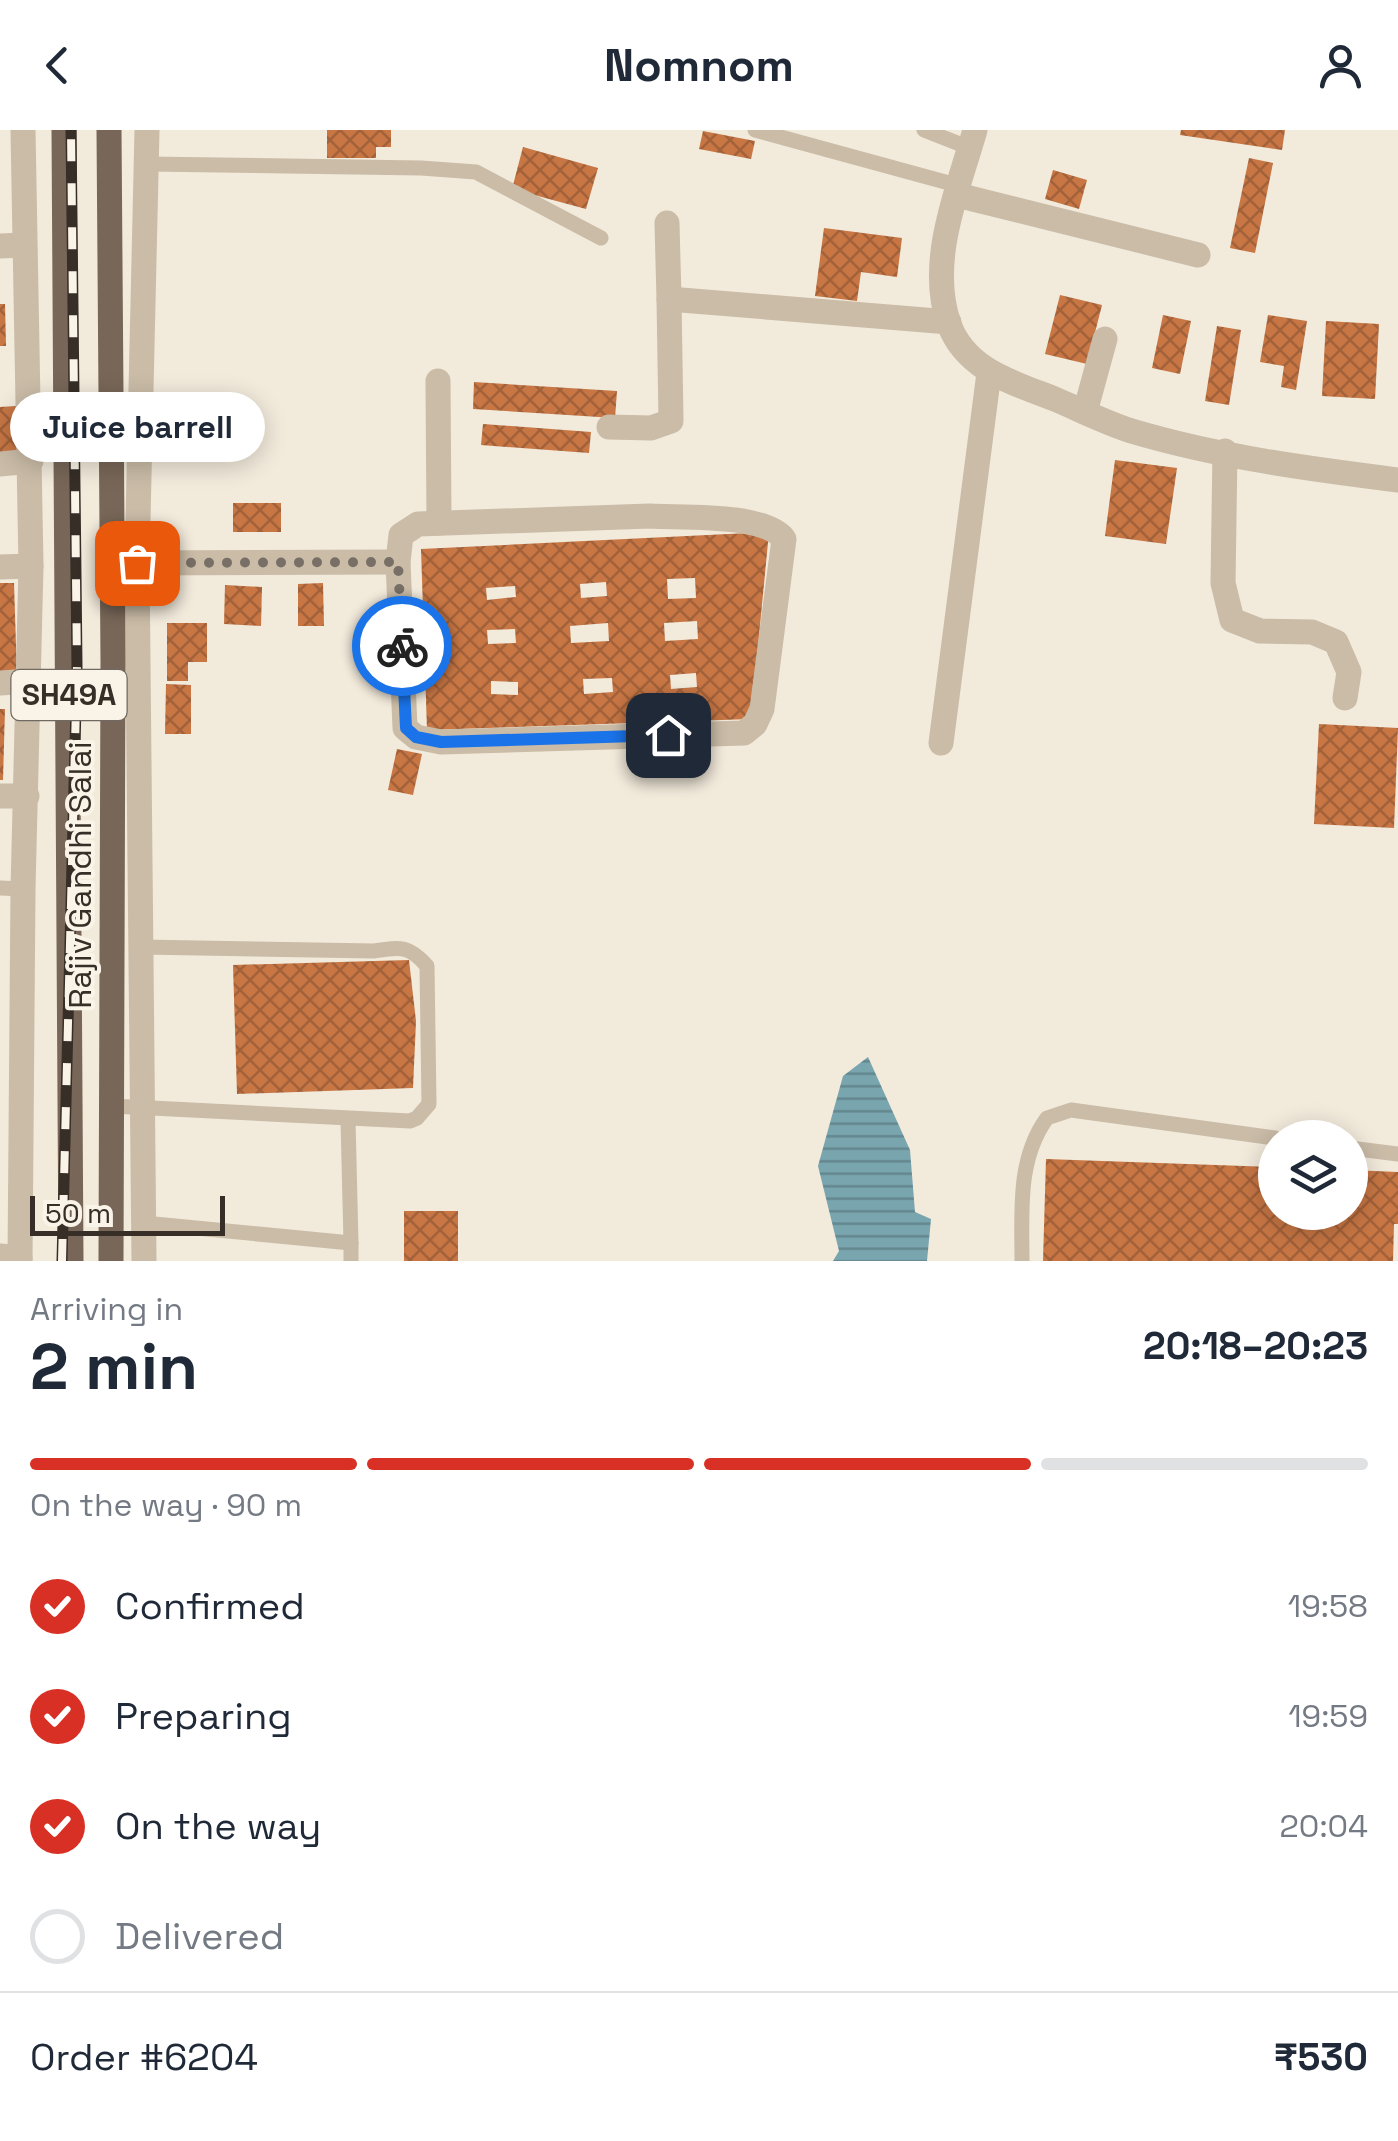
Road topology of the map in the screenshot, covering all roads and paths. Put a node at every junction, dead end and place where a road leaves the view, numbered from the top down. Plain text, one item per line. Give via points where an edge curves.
1 (23, 130) edge
2 (64, 130) edge
3 (109, 130) edge
4 (147, 130) edge
5 (755, 130) edge
6 (924, 130) edge
7 (973, 139) edge
8 (148, 164) junction
9 (958, 190) junction
10 (667, 223) dead end
11 (601, 238) dead end
12 (12, 246) edge
13 (1198, 255) dead end
14 (669, 299) junction
15 (948, 322) junction
16 (1106, 339) dead end
17 (990, 373) junction
18 (438, 381) dead end
19 (1086, 412) junction
20 (610, 427) dead end
21 (1225, 452) junction
22 (32, 462) junction
23 (0, 464) edge
24 (1398, 480) edge
25 (439, 523) junction
26 (398, 562) junction
27 (137, 563) junction
28 (32, 566) junction
29 (0, 567) edge
30 (30, 682) junction
31 (0, 683) edge
32 (1345, 698) dead end
33 (940, 742) dead end
34 (0, 796) edge
35 (27, 796) junction
36 (11, 889) edge
37 (141, 947) junction
38 (112, 1106) junction
39 (143, 1108) junction
40 (348, 1120) junction
41 (1258, 1136) edge
42 (1368, 1150) edge
43 (1398, 1154) edge
44 (9, 1185) edge
45 (144, 1223) junction
46 (350, 1243) junction
47 (14, 1258) edge
48 (71, 1261) edge
49 (110, 1261) edge
50 (144, 1261) edge
51 (352, 1261) edge
52 (1022, 1261) edge

1 - 12 street
2 - 48 main road, Rajiv Gandhi Salai / SH49A
3 - 38 main road, Rajiv Gandhi Salai / SH49A
4 - 8 street
5 - 9 lane
6 - 7 lane
7 - 9 street
8 - 11 lane via 476,172
8 - 27 street
9 - 13 street
9 - 15 street via 943,246
10 - 14 street
12 - 22 street
14 - 15 street
14 - 20 street via 671,421 651,428
15 - 17 street via 962,350
16 - 19 street
17 - 19 street
17 - 33 street
18 - 25 street
19 - 21 street via 1134,432
21 - 24 street
21 - 32 street via 1223,583 1232,620 1336,642 1349,672
22 - 23 street
22 - 28 street
25 - 26 street via 418,524 401,535
25 - 26 street via 650,516 759,523 778,531 784,539 755,724 744,733 441,742 416,737 406,728
26 - 27 street
27 - 37 street
28 - 29 street
28 - 30 street
30 - 31 street
30 - 35 street
34 - 35 street
35 - 36 street
36 - 44 street
37 - 39 street
37 - 40 lane via 416,953 427,966 429,1104 410,1121
38 - 39 lane
38 - 49 main road, Rajiv Gandhi Salai / SH49A
39 - 40 lane
39 - 45 street
40 - 46 lane
41 - 52 lane via 1072,1110 1047,1118 1028,1150
42 - 43 lane
44 - 47 street
45 - 46 lane
45 - 50 street
46 - 51 lane

